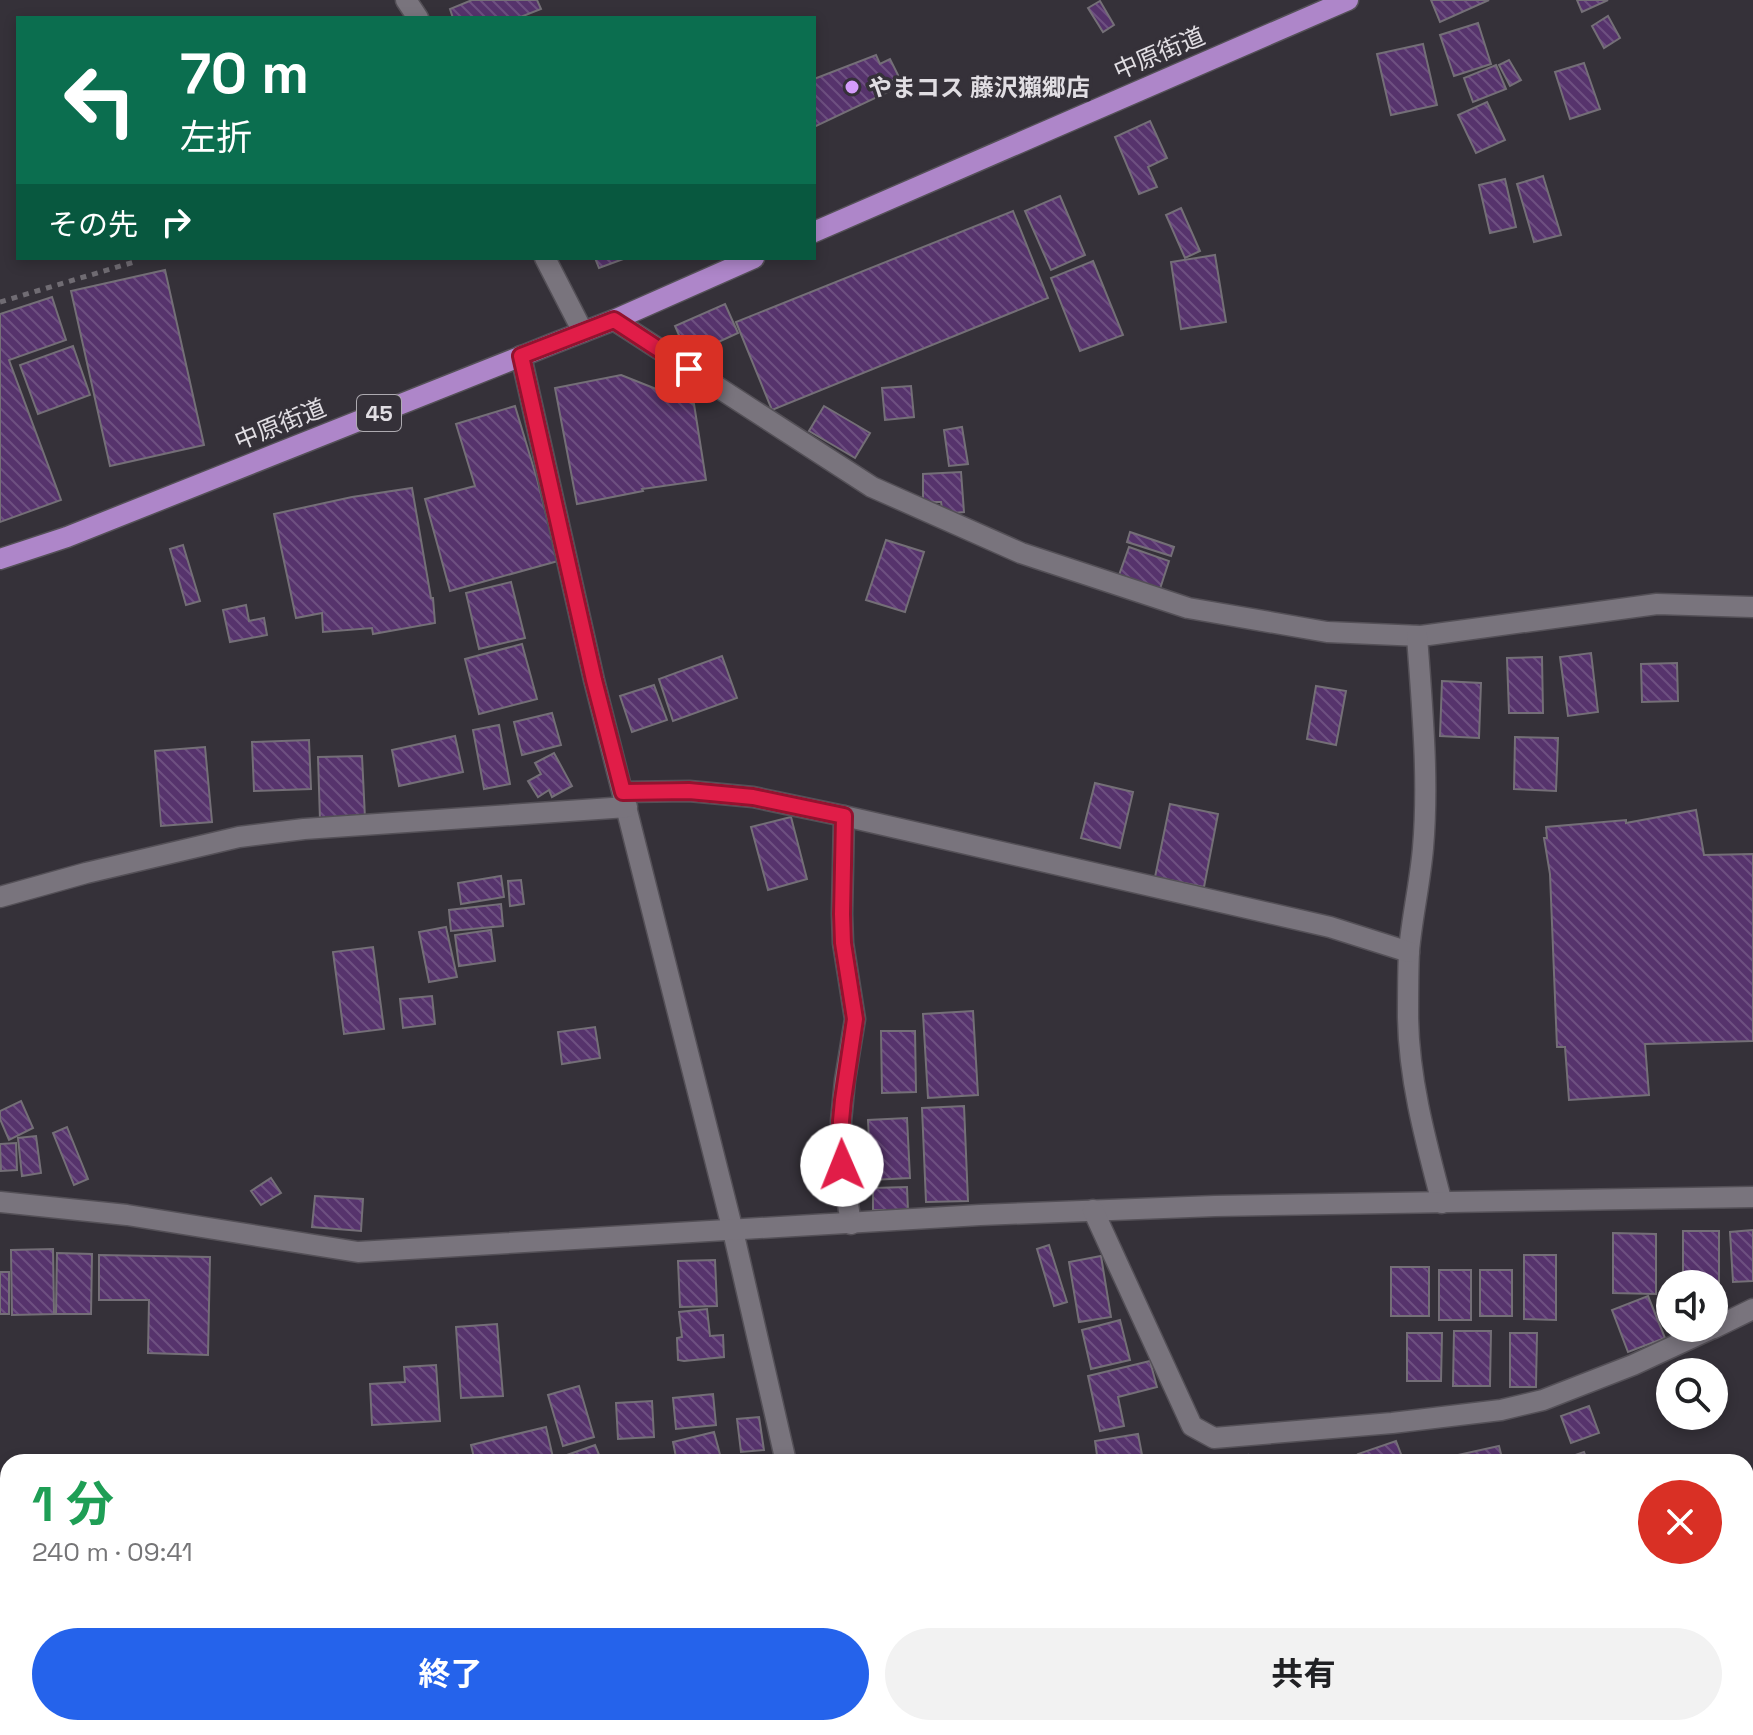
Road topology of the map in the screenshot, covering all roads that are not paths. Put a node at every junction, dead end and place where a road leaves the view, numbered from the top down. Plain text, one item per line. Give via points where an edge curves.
1 (1348, 0) edge
2 (816, 231) edge
3 (546, 260) edge
4 (749, 260) edge
5 (614, 320) junction
6 (583, 332) junction
7 (521, 356) junction
8 (0, 559) edge
9 (1753, 607) edge
10 (1417, 636) junction
11 (625, 799) junction
12 (844, 816) junction
13 (0, 897) edge
14 (1409, 952) junction
15 (1753, 1197) edge
16 (0, 1202) edge
17 (1442, 1203) junction
18 (1093, 1210) junction
19 (851, 1224) junction
20 (733, 1231) junction
21 (1753, 1309) edge
22 (1728, 1321) edge
23 (1683, 1342) edge
24 (784, 1454) edge

1 - 2 main road, 中原街道
3 - 6 street
4 - 5 main road, 中原街道 / 45
5 - 6 main road, 中原街道 / 45
5 - 10 street via 872,487 1021,553 1188,608 1327,632
6 - 7 main road, 中原街道 / 45
7 - 8 main road, 中原街道 / 45
7 - 11 street
9 - 10 street via 1657,604
10 - 14 street via 1425,777 1423,848
11 - 12 street via 689,791 753,797
11 - 13 street via 239,837
11 - 20 street
12 - 14 street via 1330,927
12 - 19 street via 843,943 855,1019 841,1121
14 - 17 street via 1412,1067
15 - 17 street
16 - 20 street via 127,1215 358,1252
17 - 18 street
18 - 19 street
18 - 23 street via 1192,1426 1214,1438 1501,1410 1543,1400
19 - 20 street
20 - 24 street
21 - 22 street

